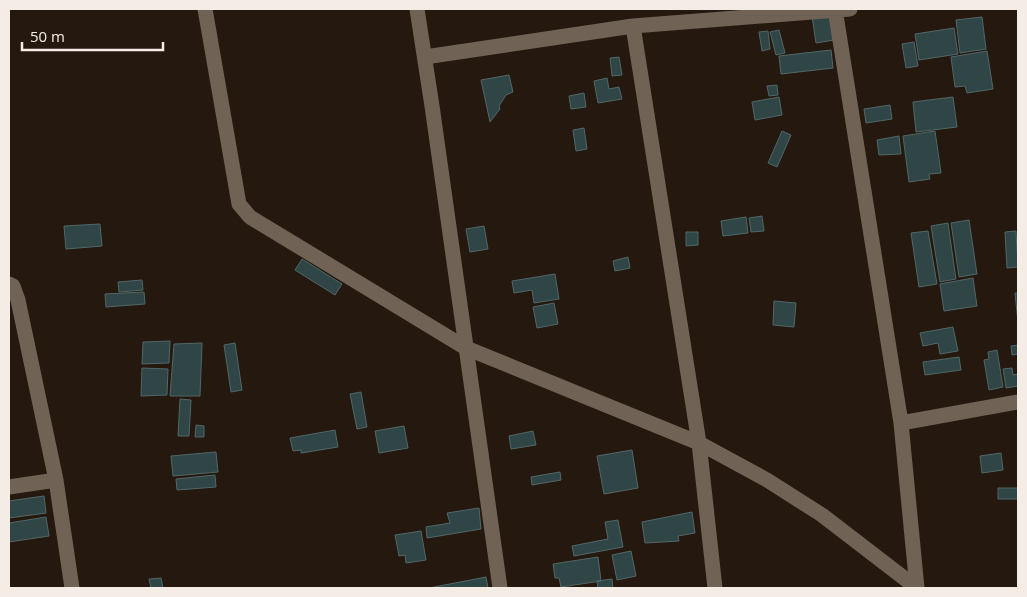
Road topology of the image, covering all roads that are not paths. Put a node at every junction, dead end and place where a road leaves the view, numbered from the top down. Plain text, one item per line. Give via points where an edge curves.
1 (205, 9) edge
2 (417, 9) edge
3 (840, 10) edge
4 (633, 26) junction
5 (425, 57) junction
6 (9, 284) edge
7 (466, 348) junction
8 (1018, 402) edge
9 (901, 423) junction
10 (699, 443) junction
11 (56, 480) junction
12 (9, 487) edge
13 (72, 588) edge
14 (500, 588) edge
15 (715, 588) edge
16 (917, 588) edge

1 - 7 street via 237,194 244,211
2 - 5 street
3 - 4 street
3 - 9 street
4 - 5 street
4 - 10 street
5 - 7 street
6 - 11 street via 13,286 18,300
7 - 10 street
7 - 14 street
8 - 9 street
9 - 16 street
10 - 15 street
10 - 16 street via 822,515
11 - 12 street
11 - 13 street

